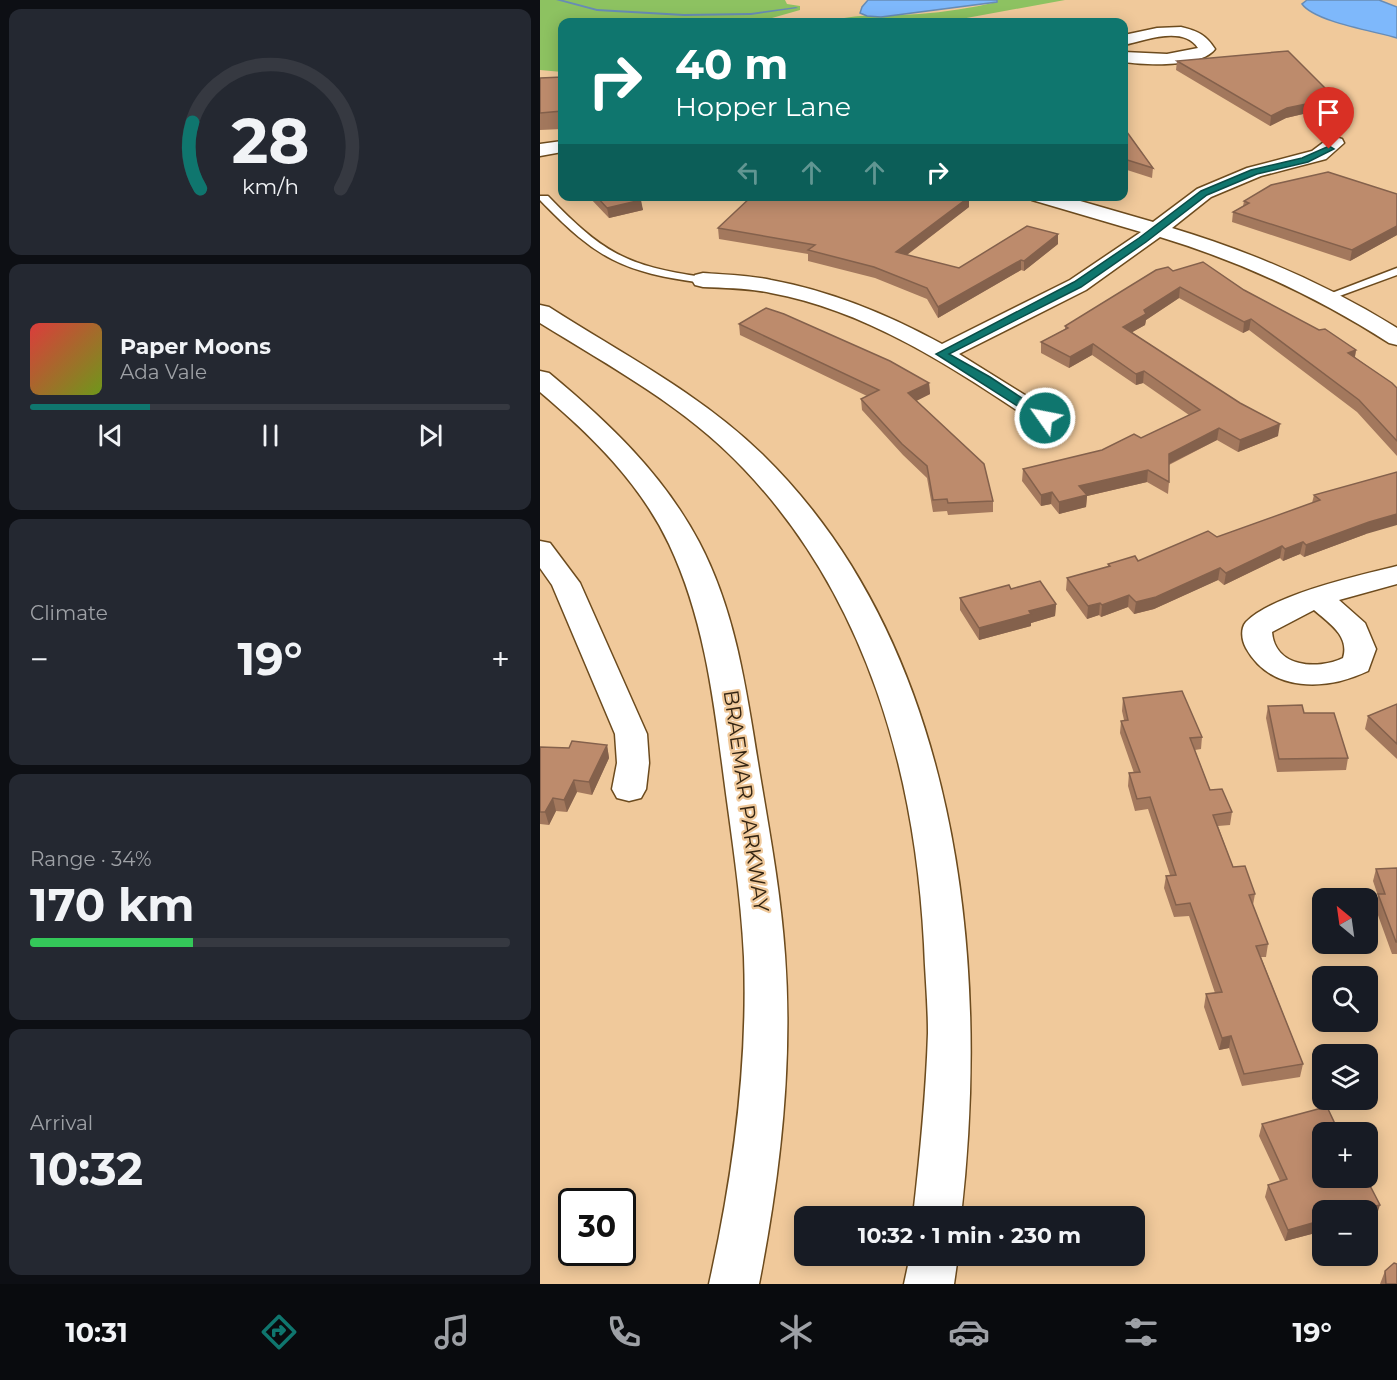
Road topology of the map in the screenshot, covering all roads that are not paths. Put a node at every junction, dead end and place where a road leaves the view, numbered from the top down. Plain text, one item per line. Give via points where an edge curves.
1 (1128, 39) edge
2 (1128, 57) edge
3 (1335, 143) dead end
4 (558, 148) edge
5 (540, 150) edge
6 (544, 198) dead end
7 (1056, 201) edge
8 (1157, 230) junction
9 (1397, 271) edge
10 (703, 280) joint
11 (1330, 296) junction
12 (540, 312) edge
13 (1397, 338) edge
14 (941, 354) junction
15 (540, 379) edge
16 (1045, 418) dead end
17 (540, 549) edge
18 (1397, 575) edge
19 (1320, 599) dead end
20 (629, 789) dead end
21 (938, 1206) edge
22 (932, 1266) edge
23 (734, 1284) edge
24 (929, 1284) edge

1 - 2 street via 1182,32 1198,37 1207,49 1194,55
3 - 8 street via 1319,155 1254,172 1212,189
4 - 5 street
6 - 10 lane via 573,229 619,262 662,275
7 - 8 street
8 - 11 street via 1263,265
8 - 14 street via 1078,285
9 - 11 lane
10 - 14 street via 755,284 809,296 864,316
11 - 13 street
12 - 21 street via 678,396 754,462 823,547 870,627 905,721 926,796 941,887 949,1028
14 - 16 street
15 - 23 street, BRAEMAR PARKWAY via 621,451 654,494 684,543 708,600 727,669 761,909 766,1022 763,1107 747,1225
17 - 20 street via 566,583 631,734 633,763
18 - 19 street
22 - 24 street

